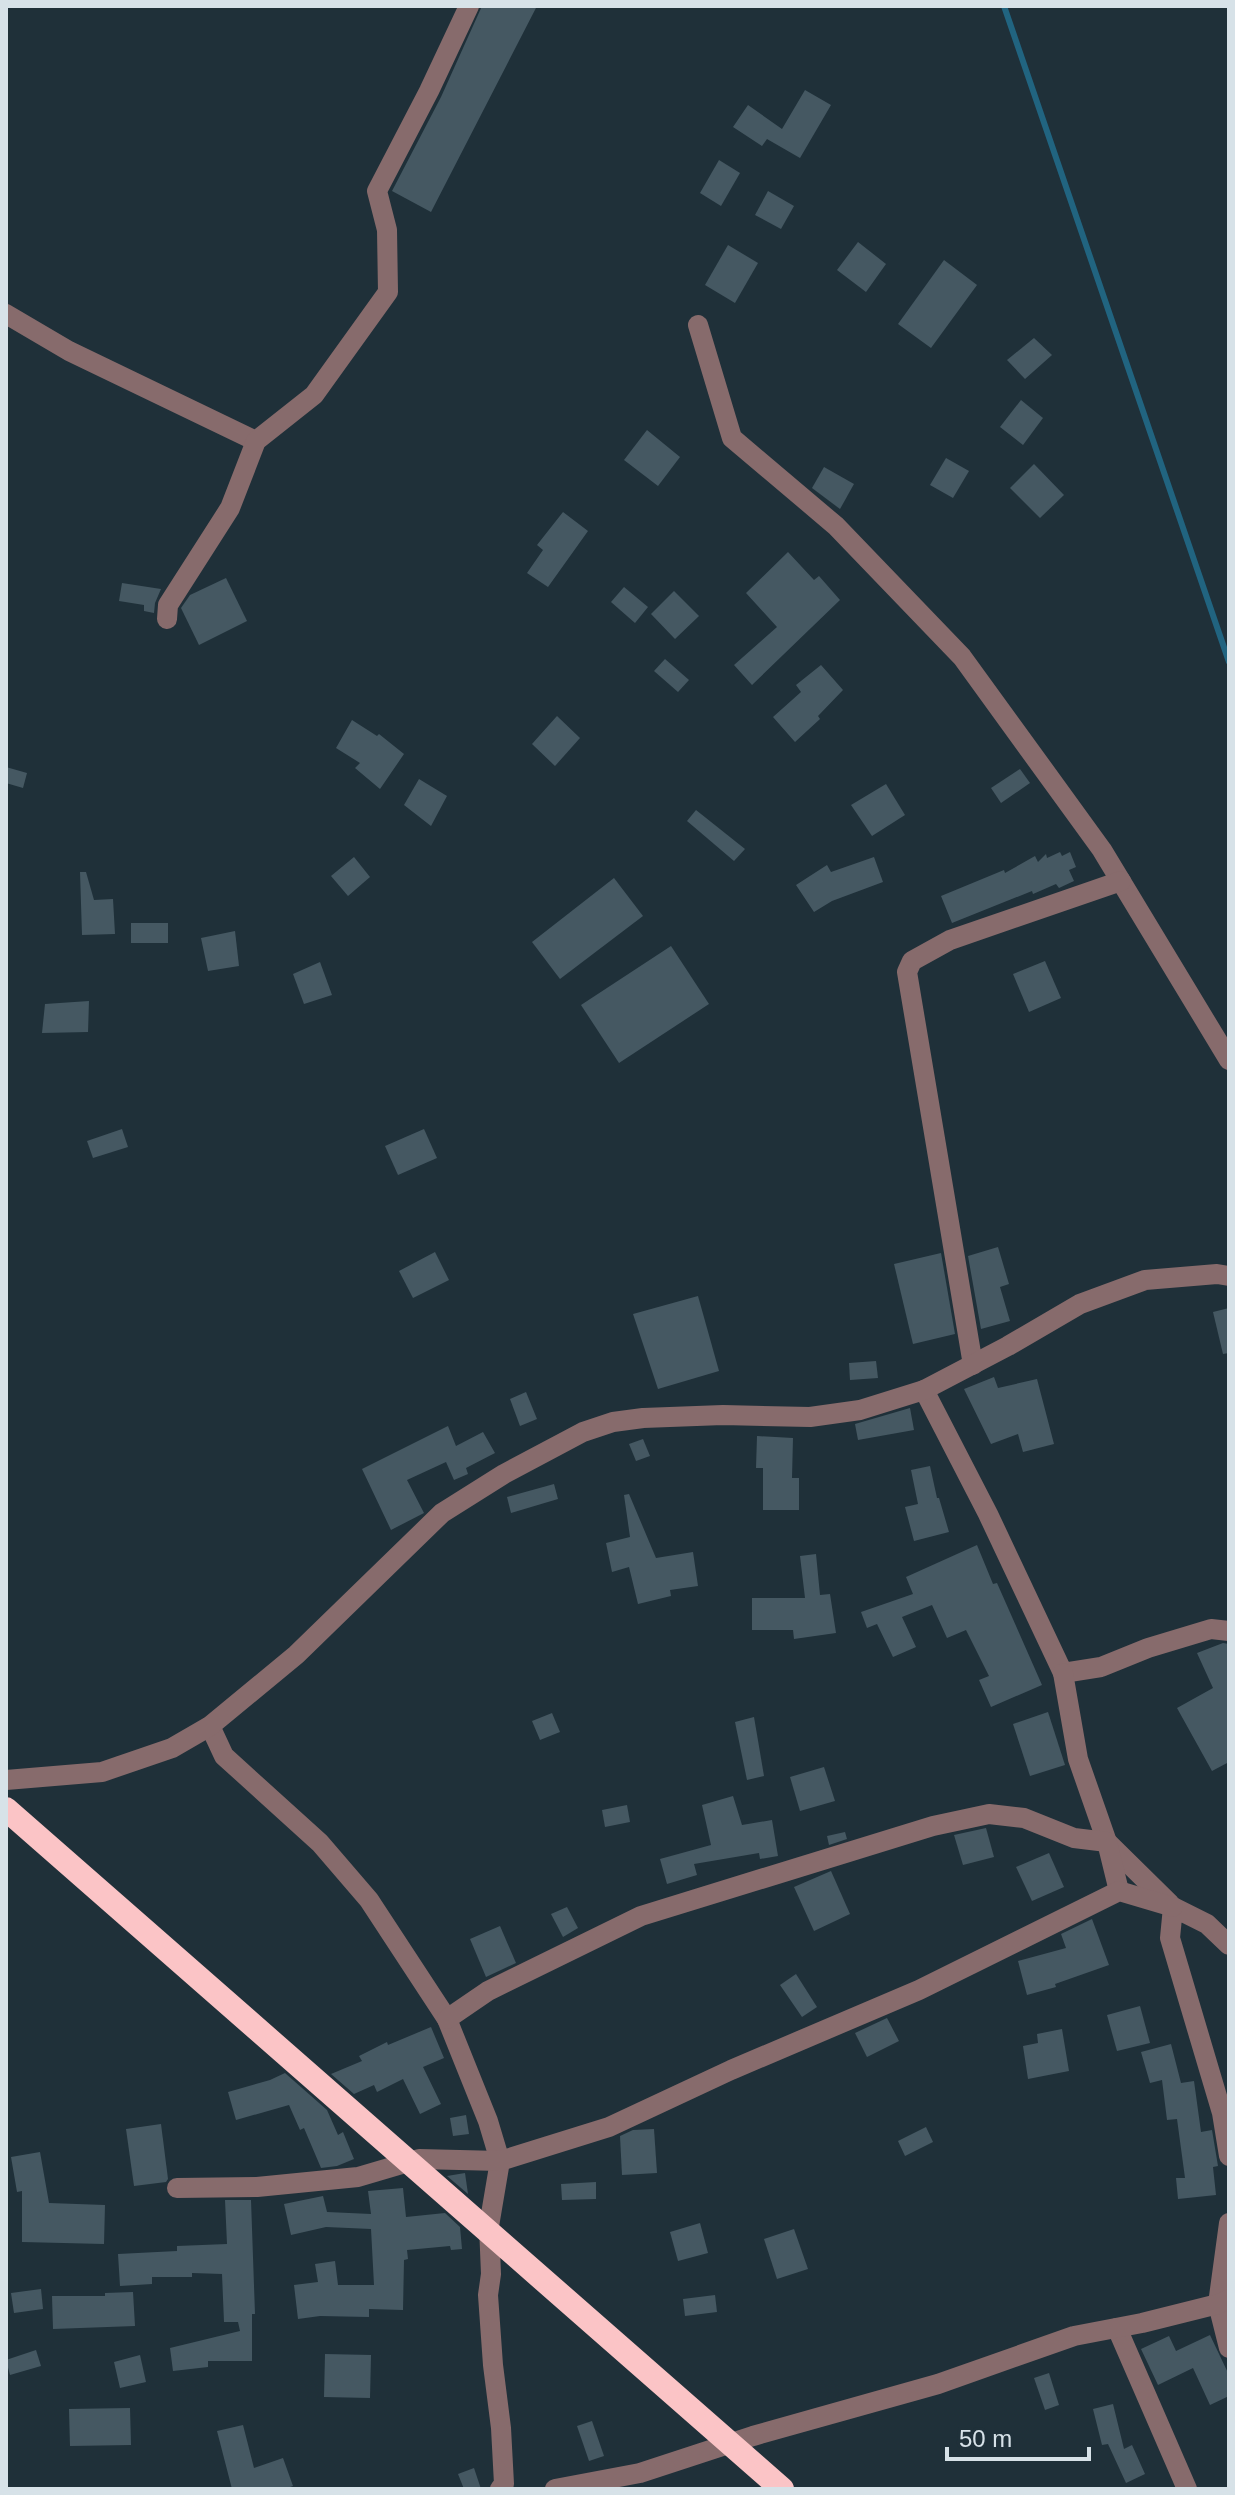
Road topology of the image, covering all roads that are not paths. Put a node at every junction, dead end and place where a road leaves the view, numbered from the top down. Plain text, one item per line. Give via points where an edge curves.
1 (469, 6) edge
2 (6, 314) edge
3 (698, 325) dead end
4 (256, 441) junction
5 (167, 619) dead end
6 (1121, 881) junction
7 (1229, 1060) edge
8 (1229, 1276) edge
9 (973, 1365) junction
10 (924, 1390) junction
11 (1229, 1631) edge
12 (1063, 1673) junction
13 (210, 1726) junction
14 (6, 1780) edge
15 (6, 1809) edge
16 (1107, 1842) junction
17 (1119, 1891) junction
18 (1173, 1907) junction
19 (1229, 1945) edge
20 (447, 2019) junction
21 (1229, 2156) edge
22 (500, 2161) junction
23 (177, 2188) dead end
24 (1229, 2223) edge
25 (1224, 2301) edge
26 (1117, 2328) junction
27 (1229, 2348) edge
28 (508, 2487) edge
29 (555, 2489) edge
30 (782, 2489) edge
31 (1187, 2489) edge

1 - 4 street via 377,191 387,230 388,292 314,395
2 - 4 street via 69,351
3 - 6 street via 732,438 836,526 962,657
4 - 5 street via 230,508 168,605
6 - 7 street
6 - 9 street via 950,940 912,961 907,972
8 - 9 street via 1145,1280 1080,1304
9 - 10 street
10 - 12 street
10 - 13 street via 860,1410 810,1417 643,1418 583,1432 442,1513 296,1655
11 - 12 street via 1211,1629 1101,1667
12 - 16 street via 1078,1759
13 - 14 street via 172,1748 102,1772
13 - 20 street via 224,1756 320,1843 369,1900
15 - 30 highway
16 - 17 street
16 - 18 street
16 - 20 street via 1074,1838 1013,1816 989,1814 933,1826 641,1916 488,1991
17 - 18 street
17 - 22 street via 919,1990 609,2127
18 - 19 street via 1207,1924
18 - 21 street via 1170,1938 1222,2113
20 - 22 street
22 - 23 street via 419,2159 358,2177
22 - 28 street via 489,2226 488,2295
24 - 25 street
25 - 26 street
25 - 27 street
26 - 29 street via 1074,2336 938,2384 640,2473
26 - 31 street

